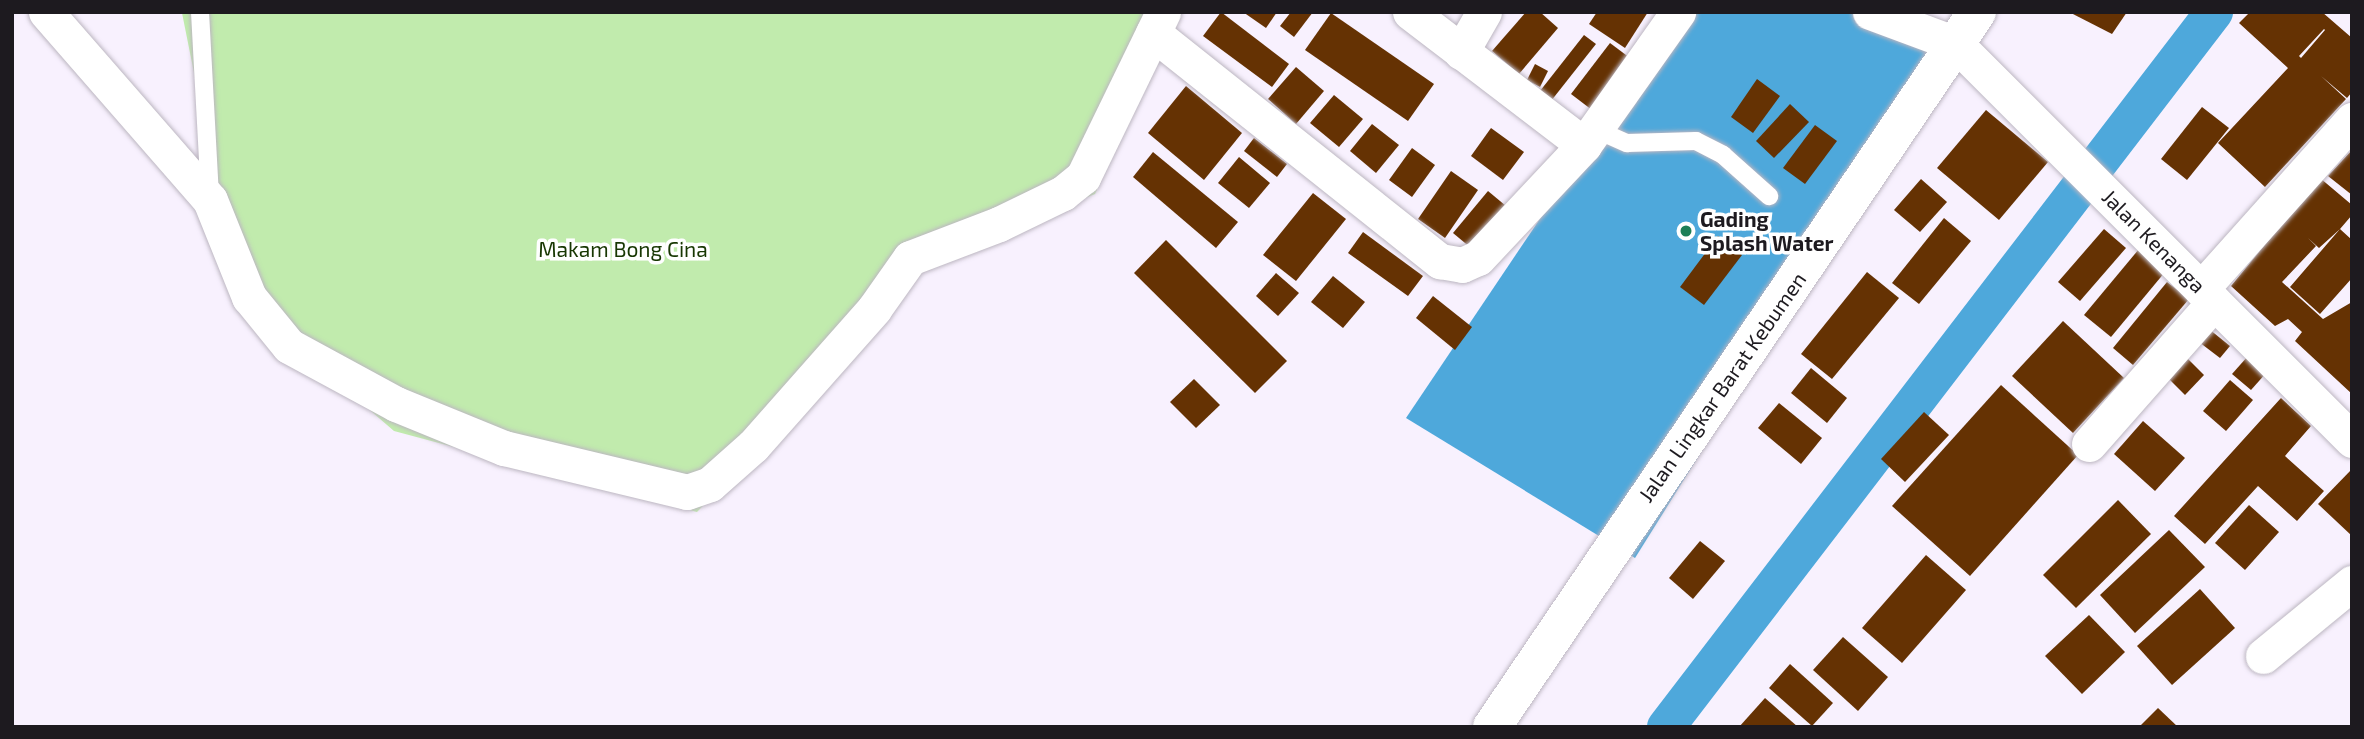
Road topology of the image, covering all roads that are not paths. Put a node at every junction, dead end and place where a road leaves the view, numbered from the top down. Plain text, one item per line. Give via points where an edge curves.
1 (46, 12) edge
2 (200, 12) edge
3 (1410, 12) edge
4 (1485, 12) edge
5 (1678, 12) edge
6 (1870, 12) edge
7 (1977, 12) edge
8 (1158, 23) edge
9 (1956, 44) junction
10 (1461, 52) junction
11 (2352, 120) edge
12 (1589, 137) junction
13 (1769, 196) dead end
14 (210, 200) junction
15 (2208, 296) junction
16 (2352, 440) edge
17 (2089, 444) dead end
18 (2352, 583) edge
19 (2263, 656) dead end
20 (1492, 727) edge

1 - 14 street
2 - 14 lane
3 - 10 street
4 - 10 street
5 - 12 street
6 - 9 street
7 - 9 main road, Jalan Lingkar Barat Kebumen
8 - 12 street via 1440,261 1462,265 1478,258
8 - 14 street via 1083,177 1063,193 999,224 910,257 874,309 753,446 710,484 687,492 504,448 396,404 289,346 248,297
9 - 15 street, Jalan Kenanga
9 - 20 main road, Jalan Lingkar Barat Kebumen
10 - 12 street
11 - 15 street
12 - 13 lane via 1628,143 1696,141 1723,155
15 - 16 street, Jalan Kenanga
15 - 17 street
18 - 19 street

